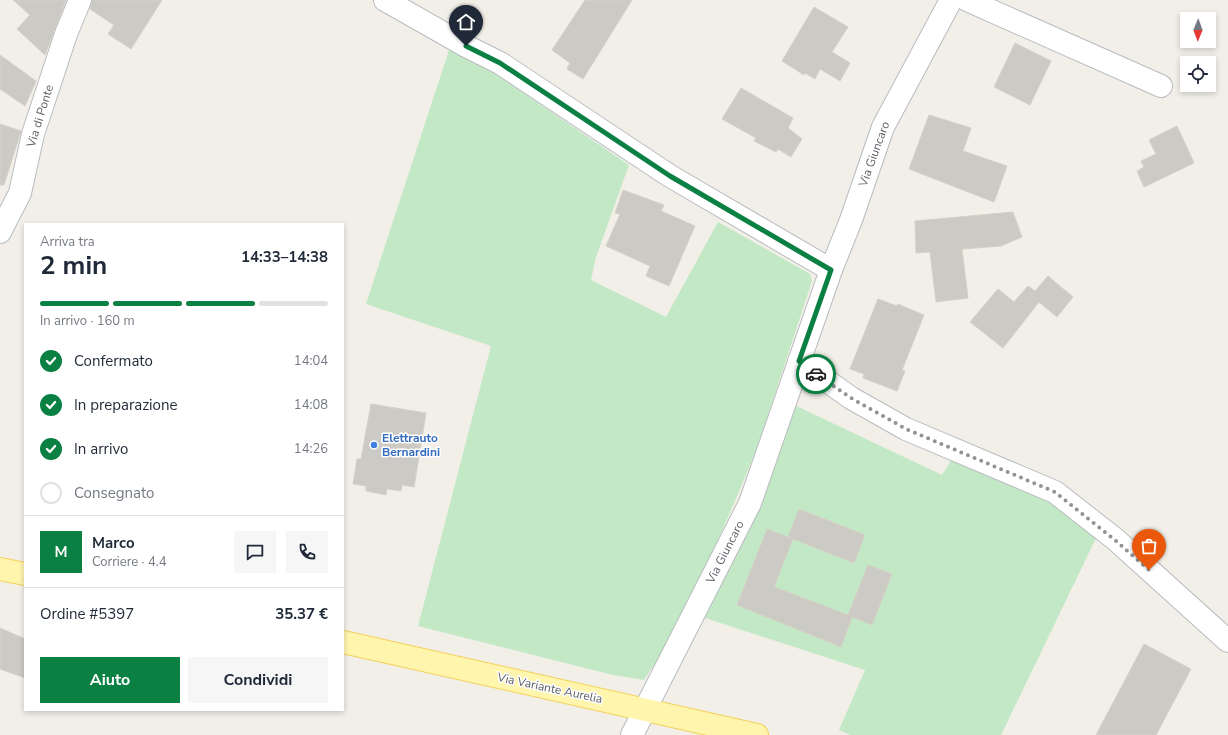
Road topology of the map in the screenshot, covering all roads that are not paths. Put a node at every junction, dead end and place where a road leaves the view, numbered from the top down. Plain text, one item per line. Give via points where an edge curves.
1 (80, 0) edge
2 (386, 0) edge
3 (951, 0) edge
4 (967, 0) edge
5 (1161, 86) dead end
6 (0, 232) edge
7 (831, 270) junction
8 (799, 361) junction
9 (0, 569) edge
10 (24, 574) edge
11 (1228, 641) edge
12 (344, 642) edge
13 (644, 709) junction
14 (632, 735) edge
15 (758, 735) edge

1 - 6 street, Via di Ponte via 33,134 20,193
2 - 7 street via 500,63 670,176
3 - 7 street, Via Giuncaro via 883,126
4 - 5 street
7 - 8 street, Via Giuncaro
8 - 11 street via 851,398 906,429 1055,492 1115,540
8 - 13 street, Via Giuncaro via 750,503
9 - 10 main road
12 - 13 main road, Via Variante Aurelia
13 - 14 street, Via Giuncaro
13 - 15 main road, Via Variante Aurelia

